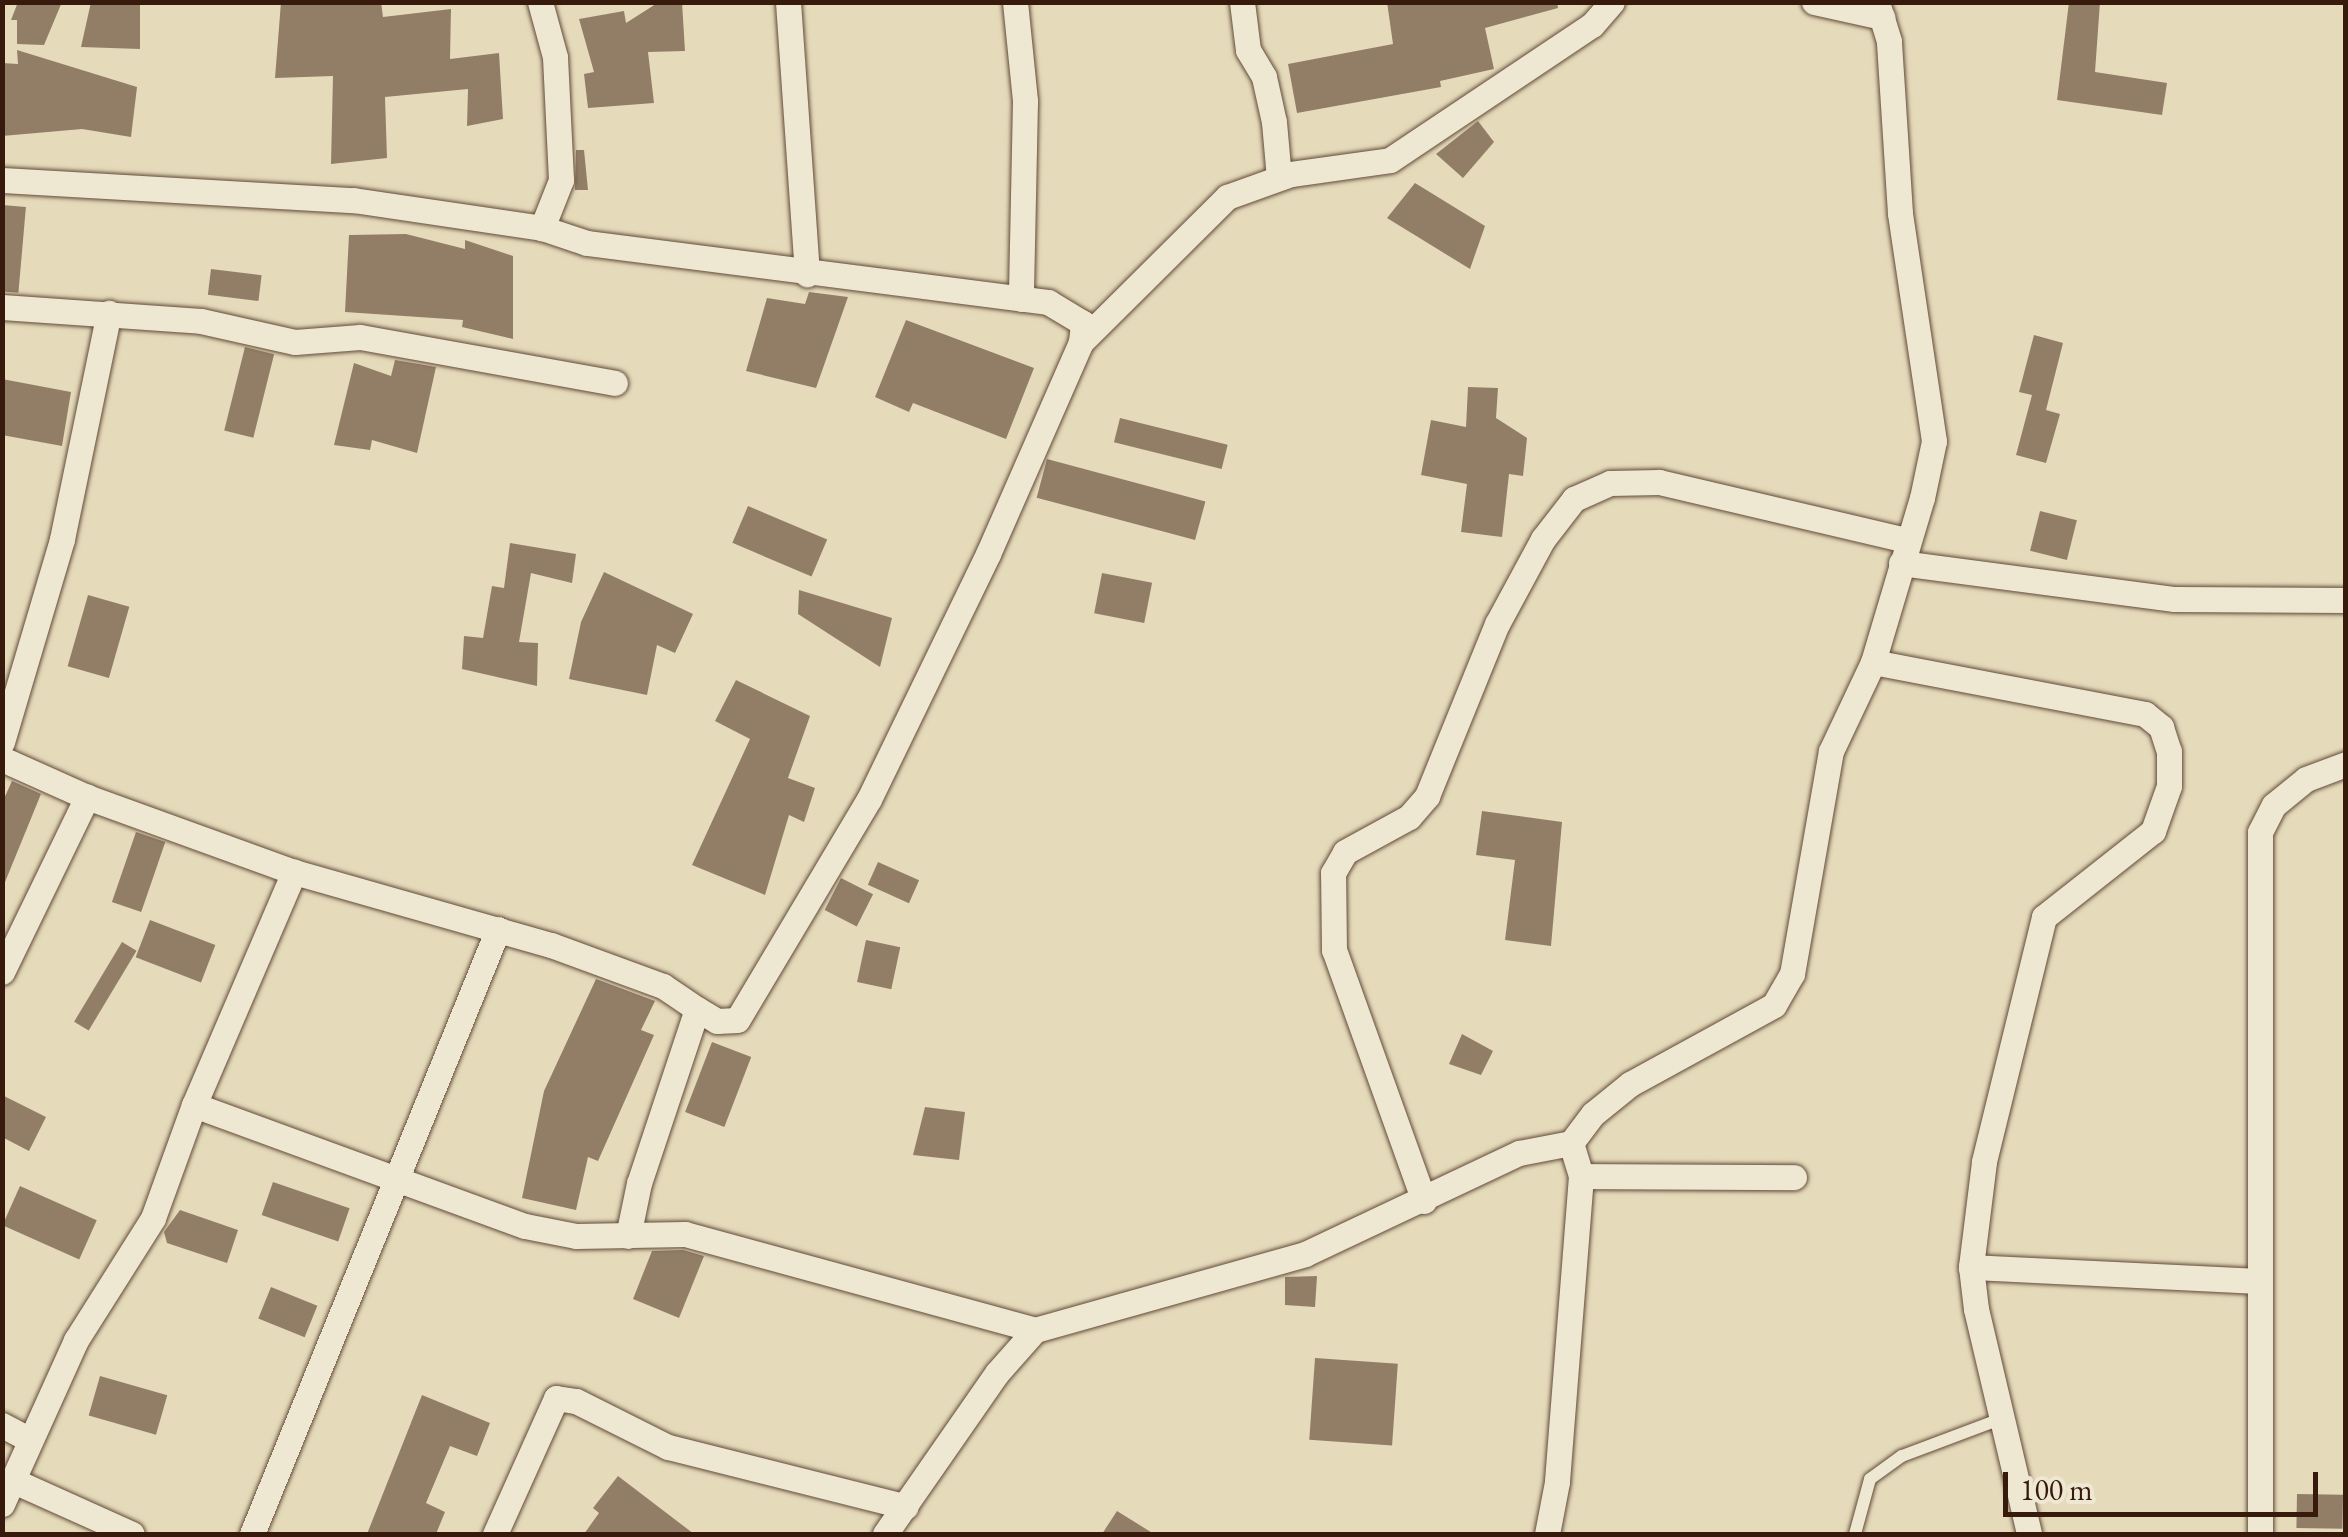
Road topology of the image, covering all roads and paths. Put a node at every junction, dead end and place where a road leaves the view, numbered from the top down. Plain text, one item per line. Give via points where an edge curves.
1 (540, 2) edge
2 (788, 2) edge
3 (1015, 2) edge
4 (1242, 2) edge
5 (1612, 2) edge
6 (1814, 2) edge
7 (1879, 10) edge
8 (1279, 178) junction
9 (2, 180) edge
10 (542, 228) junction
11 (807, 274) junction
12 (1021, 299) junction
13 (2, 307) edge
14 (110, 313) junction
15 (1081, 342) junction
16 (615, 383) dead end
17 (1904, 552) junction
18 (2346, 600) edge
19 (1873, 662) junction
20 (2, 742) edge
21 (2, 759) edge
22 (2346, 764) edge
23 (86, 797) junction
24 (294, 872) junction
25 (498, 929) junction
26 (2, 972) edge
27 (697, 1009) junction
28 (194, 1104) junction
29 (1571, 1143) junction
30 (1581, 1176) junction
31 (1794, 1177) dead end
32 (400, 1178) junction
33 (1424, 1201) junction
34 (628, 1236) junction
35 (1971, 1266) junction
36 (2257, 1281) junction
37 (1035, 1330) junction
38 (2002, 1418) junction
39 (2, 1425) edge
40 (28, 1439) junction
41 (14, 1480) junction
42 (2, 1504) edge
43 (906, 1508) junction
44 (132, 1534) edge
45 (252, 1534) edge
46 (495, 1534) edge
47 (886, 1534) edge
48 (1547, 1534) edge
49 (1855, 1534) edge
50 (2028, 1534) edge
51 (2260, 1534) edge

1 - 10 street via 555,56 561,180
2 - 11 street
3 - 12 street via 1025,101
4 - 8 street via 1248,50 1264,78 1274,122
5 - 8 street via 1592,25 1390,160
6 - 7 street
7 - 17 street via 1890,41 1902,230 1934,441
8 - 15 street via 1226,197
9 - 10 street via 353,200
10 - 11 street via 587,243
11 - 12 street
12 - 15 street via 1072,314 1083,324
13 - 14 street
14 - 16 street via 201,322 295,342 360,338
14 - 20 street via 62,538
15 - 27 street via 869,799 737,1020 717,1022
17 - 18 street via 2175,599
17 - 19 street
17 - 33 street via 1659,482 1610,482 1574,500 1543,540 1497,624 1427,796 1409,817 1345,852 1332,873 1334,950
19 - 29 street via 1831,751 1792,974 1774,1005 1630,1084 1592,1114
19 - 35 street via 2145,714 2161,727 2169,750 2169,786 2152,831 2044,917 1984,1162
21 - 23 street
22 - 36 street via 2306,779 2284,796 2260,832
23 - 24 street
23 - 26 street
24 - 25 street
24 - 28 street
25 - 27 street via 662,986
25 - 32 street
27 - 34 street via 638,1183
28 - 32 street
28 - 40 street via 153,1218 76,1340
29 - 30 street
29 - 33 street via 1519,1152
30 - 31 street
30 - 48 street via 1558,1482
32 - 34 street via 525,1226 576,1236
32 - 45 street
33 - 37 street via 1221,1283
34 - 37 street via 685,1234
35 - 36 street
35 - 38 street
36 - 51 street
37 - 43 street via 997,1373
38 - 49 lane via 1902,1456 1870,1479
38 - 50 street
39 - 40 street
40 - 41 street
41 - 42 street
41 - 44 street
43 - 46 street via 668,1447 576,1401 556,1398
43 - 47 street

